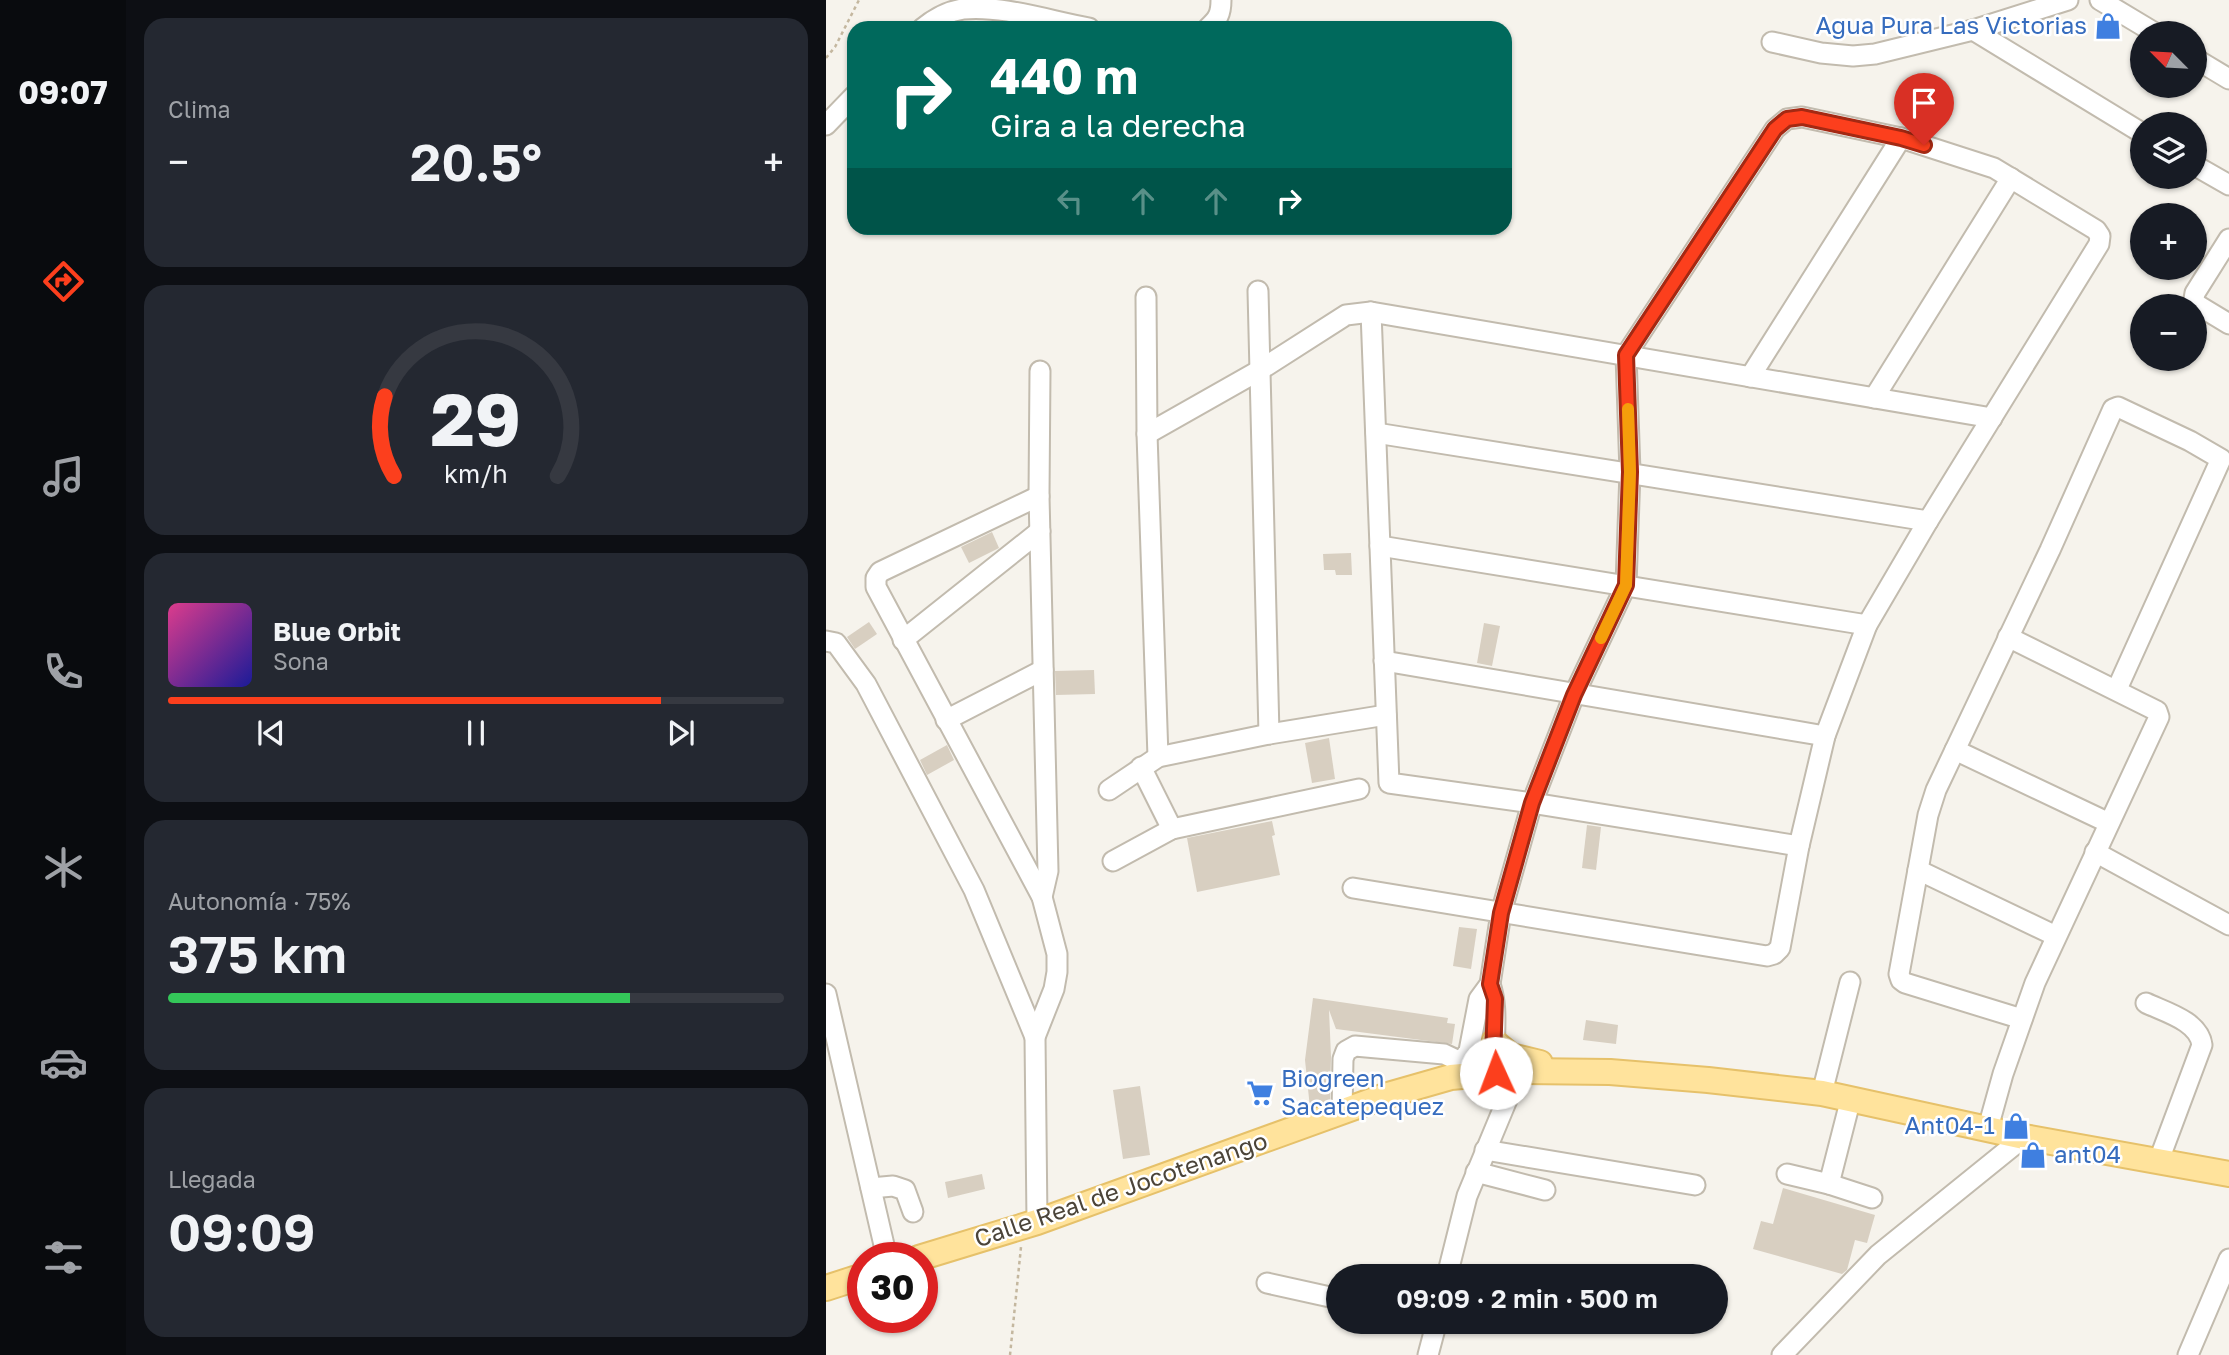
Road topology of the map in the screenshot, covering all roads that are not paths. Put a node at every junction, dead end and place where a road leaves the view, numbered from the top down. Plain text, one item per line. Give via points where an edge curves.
1 (1221, 0) edge
2 (2068, 0) edge
3 (2100, 0) edge
4 (933, 21) edge
5 (1053, 21) edge
6 (1216, 21) edge
7 (2135, 21) edge
8 (1973, 30) junction
9 (1772, 42) dead end
10 (2207, 66) edge
11 (2229, 79) edge
12 (847, 103) edge
13 (826, 125) edge
14 (2130, 126) edge
15 (1901, 138) junction
16 (2207, 172) edge
17 (2011, 178) junction
18 (2229, 185) edge
19 (2229, 239) edge
20 (1258, 291) dead end
21 (1146, 297) dead end
22 (1371, 312) junction
23 (2229, 324) edge
24 (1626, 355) junction
25 (1260, 370) junction
26 (1040, 371) dead end
27 (1750, 377) junction
28 (1874, 398) junction
29 (1992, 418) junction
30 (1147, 433) junction
31 (1376, 433) junction
32 (1630, 472) junction
33 (1039, 496) junction
34 (1928, 521) junction
35 (1040, 531) junction
36 (1380, 546) junction
37 (1626, 585) junction
38 (1867, 625) junction
39 (2008, 637) junction
40 (903, 640) junction
41 (826, 641) edge
42 (1384, 661) junction
43 (1043, 670) junction
44 (2117, 689) junction
45 (1574, 695) junction
46 (1386, 715) junction
47 (946, 720) junction
48 (1269, 734) junction
49 (1825, 736) junction
50 (1955, 750) junction
51 (1150, 762) junction
52 (1359, 789) dead end
53 (1109, 790) dead end
54 (1532, 803) junction
55 (2109, 823) junction
56 (1172, 830) junction
57 (1799, 846) junction
58 (2095, 852) junction
59 (1113, 861) dead end
60 (1918, 870) junction
61 (1353, 888) dead end
62 (1042, 897) junction
63 (1501, 913) junction
64 (2229, 925) edge
65 (2056, 936) junction
66 (1850, 982) dead end
67 (826, 994) edge
68 (2146, 1003) dead end
69 (2022, 1019) junction
70 (1488, 1027) junction
71 (1035, 1037) junction
72 (1457, 1070) junction
73 (1507, 1072) junction
74 (1610, 1072) junction
75 (1822, 1093) junction
76 (1851, 1098) junction
77 (1342, 1112) junction
78 (1988, 1128) junction
79 (2024, 1137) junction
80 (1485, 1150) junction
81 (2159, 1160) junction
82 (1476, 1172) junction
83 (1787, 1174) dead end
84 (2229, 1174) edge
85 (1829, 1184) junction
86 (1695, 1185) dead end
87 (871, 1188) junction
88 (1545, 1190) dead end
89 (1872, 1198) dead end
90 (913, 1212) dead end
91 (1030, 1224) junction
92 (883, 1242) edge
93 (938, 1252) edge
94 (2229, 1259) edge
95 (1450, 1264) edge
96 (847, 1282) edge
97 (1267, 1283) dead end
98 (826, 1289) edge
99 (1326, 1296) edge
100 (1434, 1334) edge
101 (1428, 1355) edge
102 (1782, 1355) edge
103 (2188, 1355) edge

1 - 6 street via 1222,11
2 - 8 street
3 - 7 street
4 - 5 street via 960,9 992,9
8 - 9 street via 1853,56
8 - 14 street
10 - 11 street
12 - 13 street
15 - 17 street via 1994,168
15 - 24 street via 1802,117 1787,119 1775,129
15 - 27 street
16 - 18 street
17 - 28 street
17 - 29 street via 2100,236
19 - 23 street via 2194,299
20 - 25 street
21 - 30 street
22 - 24 street
22 - 25 street via 1346,315
22 - 31 street
24 - 27 street
24 - 32 street
25 - 30 street
25 - 48 street
26 - 33 street
27 - 28 street
28 - 29 street
29 - 34 street
30 - 51 street
31 - 32 street
31 - 36 street
32 - 34 street
32 - 37 street
33 - 35 street
33 - 40 street via 880,572 876,587
34 - 38 street
35 - 40 street
35 - 43 street
36 - 37 street
36 - 42 street
37 - 38 street
37 - 45 street
38 - 49 street
39 - 44 street
39 - 44 street via 2113,409 2124,408 2218,456 2221,463
39 - 50 street
40 - 47 street
41 - 71 street via 836,643 866,684 984,909
42 - 45 street
42 - 46 street
43 - 47 street
43 - 62 street via 1048,871
44 - 55 street via 2157,711 2159,717
45 - 49 street
45 - 54 street
46 - 48 street
46 - 54 street via 1389,783
47 - 62 street
48 - 51 street
49 - 57 street
50 - 55 street
50 - 60 street via 1928,815
51 - 53 street
51 - 56 street
52 - 56 street
54 - 57 street
54 - 63 street
55 - 58 street
56 - 59 street
57 - 63 street via 1780,948 1767,956
58 - 64 street
58 - 65 street
60 - 65 street
60 - 69 street via 1901,980
61 - 63 street
62 - 71 street via 1058,972
63 - 70 street via 1490,984 1495,999
65 - 69 street
66 - 75 street
67 - 87 street
68 - 81 street via 2192,1026 2202,1039
69 - 78 street
70 - 72 street
70 - 73 street
70 - 74 main road via 1511,1056
71 - 91 street
72 - 73 main road, Calle Real de Jocotenango
72 - 77 main road, Calle Real de Jocotenango
72 - 77 street via 1444,1054 1355,1046 1343,1059
73 - 74 main road, Calle Real de Jocotenango
73 - 80 street
74 - 75 main road, Calle Real de Jocotenango
75 - 76 main road, Calle Real de Jocotenango
76 - 78 main road, Calle Real de Jocotenango
76 - 85 street
77 - 91 main road, Calle Real de Jocotenango
78 - 79 main road, Calle Real de Jocotenango
79 - 81 main road, Calle Real de Jocotenango
79 - 102 street via 1878,1255
80 - 82 street
80 - 86 street
81 - 84 main road, Calle Real de Jocotenango
82 - 88 street
82 - 95 street
83 - 85 street
85 - 89 street
87 - 90 street via 905,1190
87 - 92 street
91 - 93 main road, Calle Real de Jocotenango
94 - 103 street
96 - 98 main road
97 - 99 street
100 - 101 street

